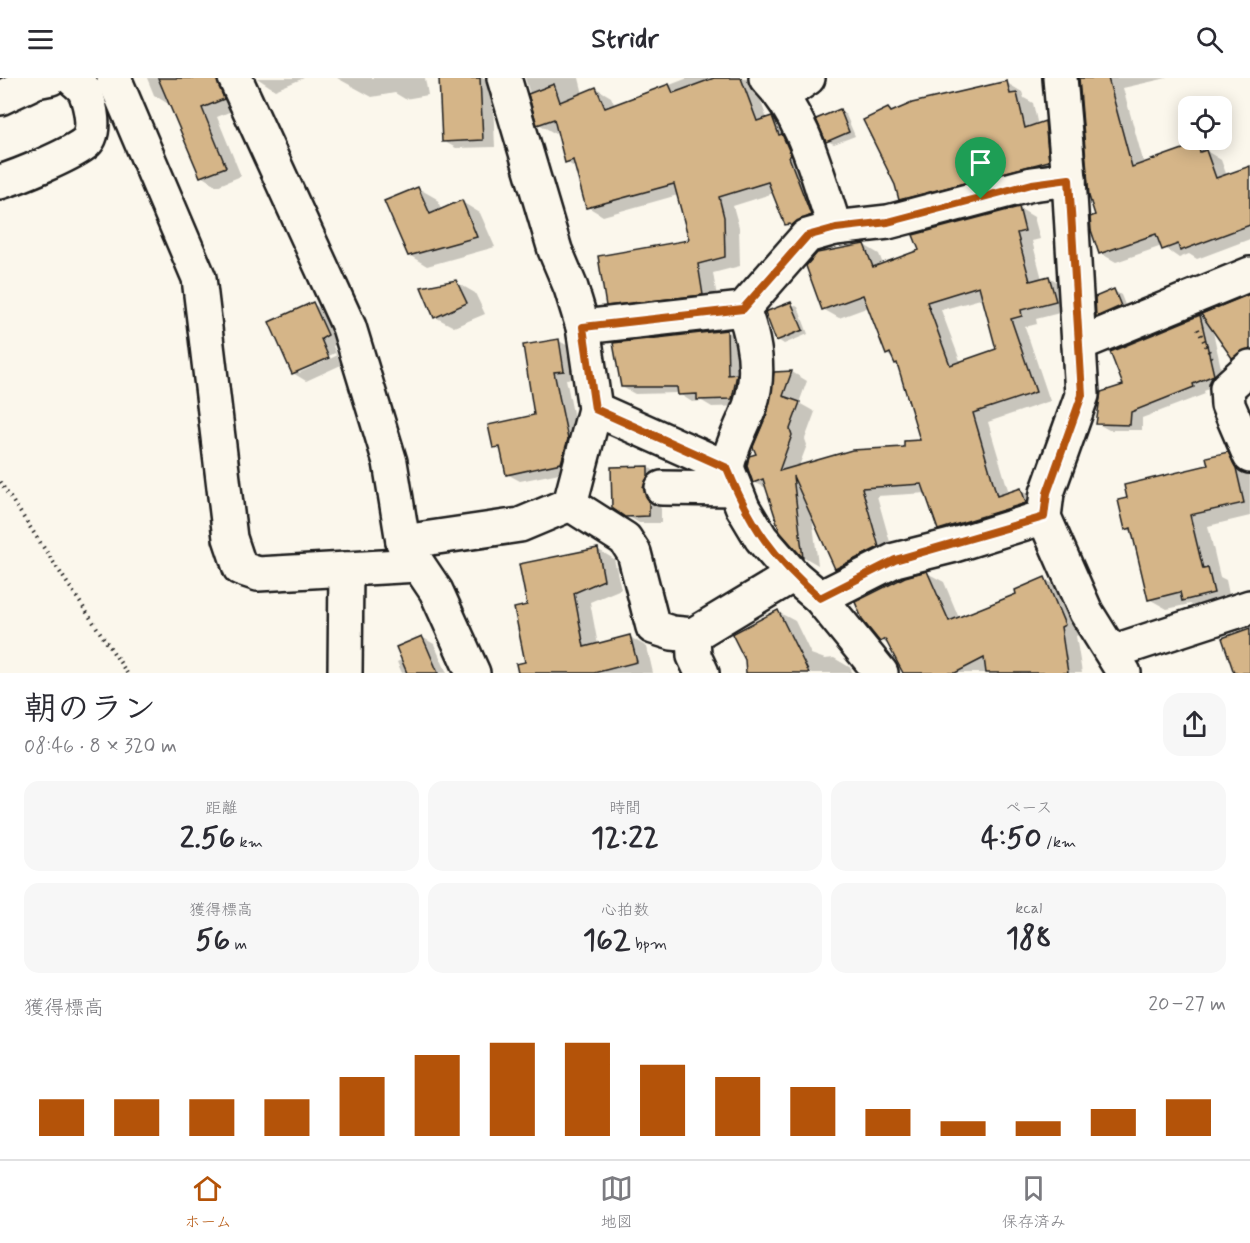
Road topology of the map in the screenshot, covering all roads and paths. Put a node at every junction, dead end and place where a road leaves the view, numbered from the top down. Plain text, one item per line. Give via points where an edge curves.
1 (51, 78) edge
2 (72, 78) edge
3 (114, 78) edge
4 (235, 78) edge
5 (504, 78) edge
6 (1060, 78) edge
7 (786, 84) edge
8 (0, 98) edge
9 (1069, 179) junction
10 (0, 182) edge
11 (836, 228) junction
12 (1250, 274) edge
13 (1184, 302) junction
14 (743, 309) junction
15 (583, 327) junction
16 (1079, 344) junction
17 (1238, 377) edge
18 (595, 409) junction
19 (1250, 456) edge
20 (731, 479) junction
21 (0, 483) edge
22 (662, 488) dead end
23 (570, 504) junction
24 (1044, 517) junction
25 (411, 553) junction
26 (346, 569) junction
27 (793, 575) junction
28 (820, 598) junction
29 (1250, 607) edge
30 (693, 635) junction
31 (1118, 663) edge
32 (127, 673) edge
33 (345, 673) edge
34 (473, 673) edge
35 (702, 673) edge
36 (881, 673) edge

1 - 8 street
2 - 10 street via 84,89 90,109 92,130 86,143
3 - 26 street via 199,278 230,538 240,568 258,574
4 - 25 street via 350,327 390,462
5 - 15 street via 555,250
6 - 9 street
7 - 11 street
9 - 11 street via 1032,184 888,222
9 - 16 street
11 - 14 street via 807,236
12 - 13 street
13 - 16 street
13 - 17 path
14 - 15 street
14 - 20 street via 755,348 756,375 750,405 730,449
15 - 18 street
16 - 24 street via 1082,395 1047,493
17 - 19 street via 1228,405
18 - 20 street
18 - 23 street
20 - 22 street
20 - 27 street via 762,538
21 - 32 path
23 - 25 street via 520,525
23 - 30 street via 625,539 634,553 653,627
24 - 28 street via 895,560
24 - 31 street via 1086,612
25 - 26 street
25 - 34 street via 436,591
26 - 33 street
27 - 28 street
27 - 30 street
28 - 36 street
29 - 31 street
30 - 35 street via 694,656

